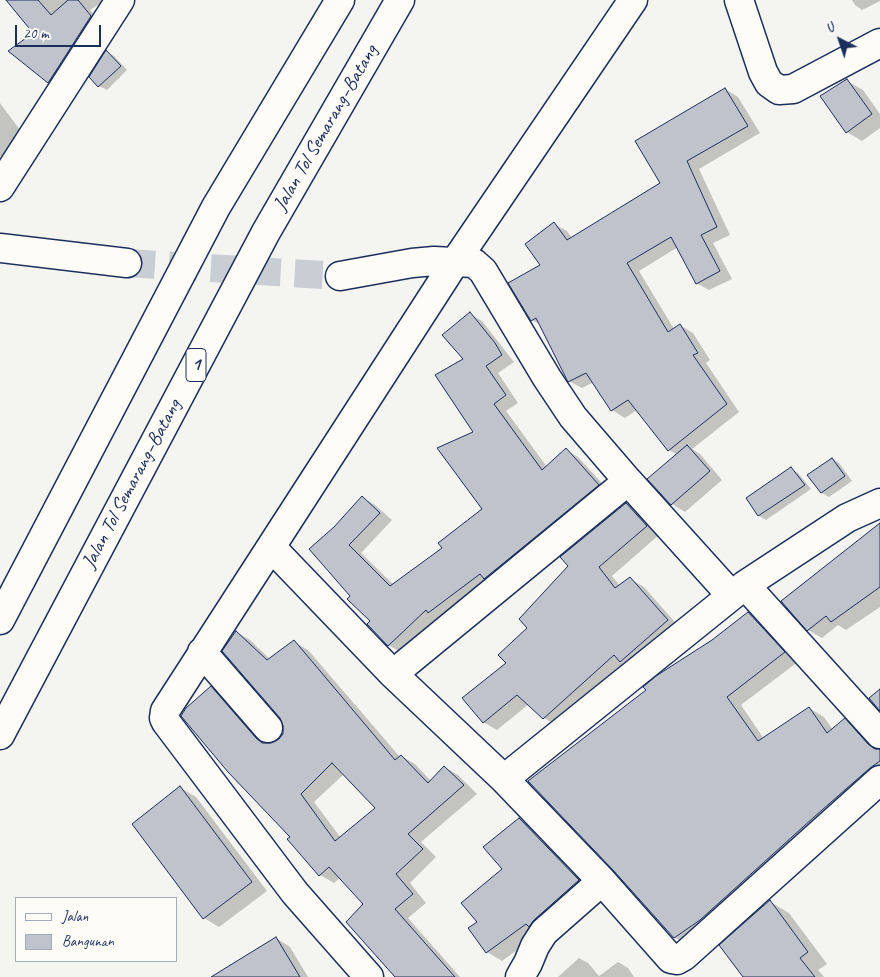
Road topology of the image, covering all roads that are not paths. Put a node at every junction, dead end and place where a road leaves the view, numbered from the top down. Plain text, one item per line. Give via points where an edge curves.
1 (120, 0) edge
2 (340, 0) edge
3 (400, 0) edge
4 (633, 0) edge
5 (739, 0) edge
6 (880, 43) edge
7 (0, 187) edge
8 (0, 248) edge
9 (455, 262) junction
10 (127, 263) tunnel mouth
11 (340, 276) tunnel mouth
12 (628, 481) junction
13 (880, 503) edge
14 (270, 547) junction
15 (738, 590) junction
16 (0, 620) edge
17 (202, 652) junction
18 (393, 674) junction
19 (268, 728) dead end
20 (880, 734) edge
21 (0, 735) edge
22 (504, 779) junction
23 (880, 780) edge
24 (602, 881) junction
25 (369, 977) edge
26 (520, 977) edge

1 - 7 main road
2 - 16 main road via 216,207
3 - 21 main road, Jalan Tol Semarang–Batang / 1 via 266,232
4 - 9 main road
5 - 6 main road via 763,72 769,84 779,90 793,88
8 - 10 main road
9 - 11 main road via 412,263
9 - 12 main road via 474,263 482,271 573,417
9 - 14 main road
12 - 15 main road
12 - 18 main road
13 - 15 main road via 847,518
14 - 17 main road
14 - 18 main road
15 - 20 main road
15 - 22 main road
17 - 19 main road
17 - 25 main road via 165,711 166,722 294,893
18 - 22 main road
22 - 24 main road
23 - 24 main road via 677,960 671,959
24 - 26 main road via 544,932

